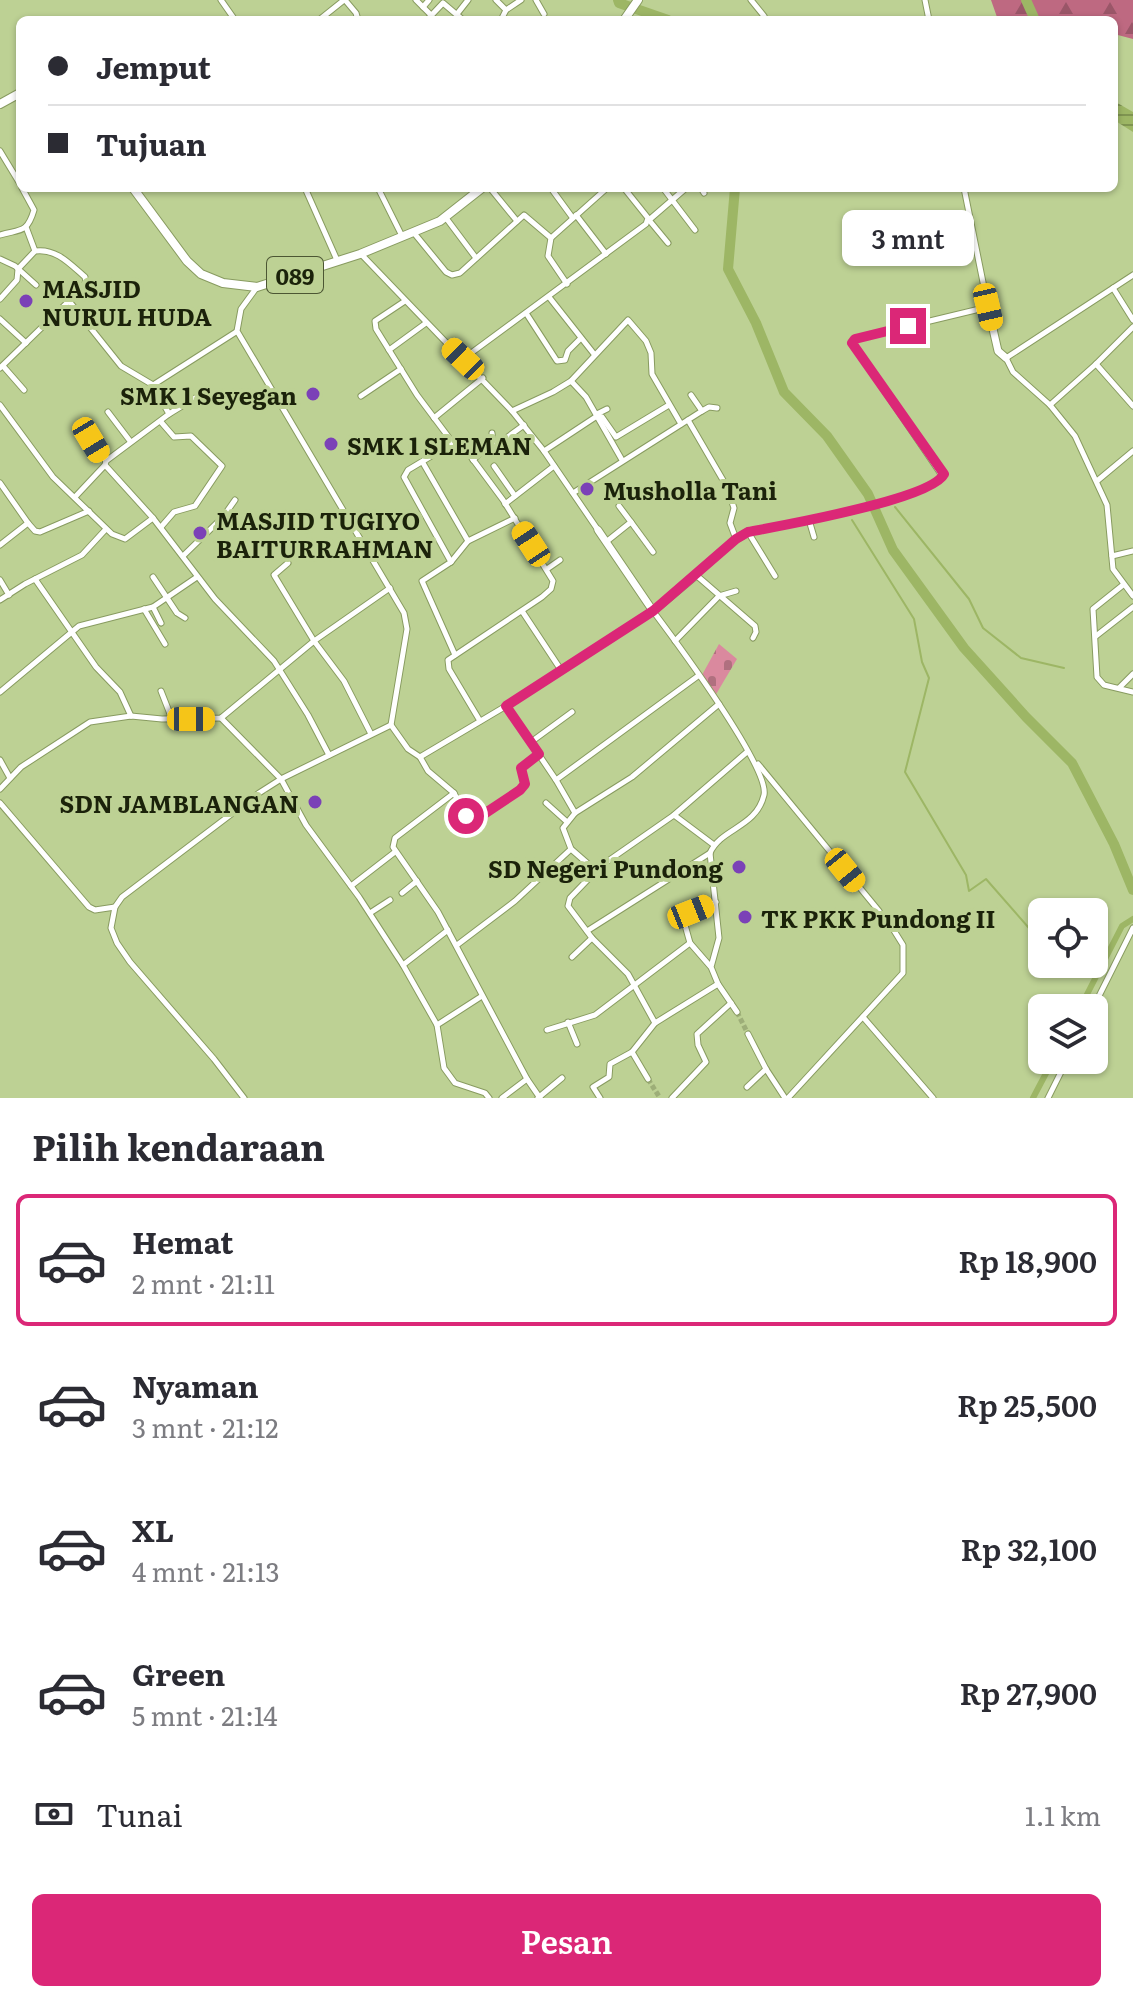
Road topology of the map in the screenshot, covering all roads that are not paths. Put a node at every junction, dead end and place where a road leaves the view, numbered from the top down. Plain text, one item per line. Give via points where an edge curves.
1 (344, 0) edge
2 (416, 0) edge
3 (429, 0) edge
4 (468, 0) edge
5 (496, 0) edge
6 (521, 0) edge
7 (536, 0) edge
8 (751, 0) edge
9 (423, 7) junction
10 (506, 10) junction
11 (457, 14) joint
12 (544, 14) dead end
13 (324, 16) edge
14 (428, 16) edge
15 (431, 16) edge
16 (503, 16) edge
17 (764, 16) dead end
18 (0, 151) edge
19 (16, 178) edge
20 (24, 192) edge
21 (136, 192) edge
22 (307, 192) edge
23 (380, 192) edge
24 (475, 192) edge
25 (493, 192) edge
26 (554, 192) edge
27 (602, 192) edge
28 (627, 192) edge
29 (666, 192) edge
30 (682, 192) edge
31 (965, 192) edge
32 (672, 202) junction
33 (574, 216) junction
34 (446, 218) junction
35 (649, 220) junction
36 (517, 221) junction
37 (26, 227) junction
38 (695, 230) dead end
39 (414, 233) junction
40 (0, 235) edge
41 (402, 236) junction
42 (551, 238) junction
43 (668, 243) dead end
44 (35, 251) junction
45 (360, 254) junction
46 (606, 254) junction
47 (476, 258) junction
48 (0, 259) edge
49 (337, 260) junction
50 (18, 269) junction
51 (1133, 275) edge
52 (567, 284) junction
53 (36, 285) dead end
54 (257, 287) junction
55 (1113, 288) junction
56 (549, 297) junction
57 (0, 299) edge
58 (69, 301) junction
59 (405, 301) junction
60 (988, 307) junction
61 (526, 313) junction
62 (0, 317) edge
63 (1133, 320) edge
64 (426, 323) junction
65 (1133, 327) edge
66 (237, 331) junction
67 (581, 338) junction
68 (26, 343) junction
69 (389, 350) junction
70 (594, 354) junction
71 (1006, 358) junction
72 (463, 359) junction
73 (1096, 364) junction
74 (1, 367) edge
75 (401, 369) junction
76 (483, 378) junction
77 (571, 381) junction
78 (153, 385) junction
79 (24, 390) dead end
80 (691, 395) dead end
81 (361, 396) dead end
82 (195, 398) dead end
83 (0, 405) edge
84 (669, 405) junction
85 (1050, 405) junction
86 (1133, 406) edge
87 (717, 408) dead end
88 (607, 409) dead end
89 (512, 411) junction
90 (702, 411) junction
91 (108, 412) dead end
92 (169, 414) junction
93 (596, 415) junction
94 (434, 418) junction
95 (688, 420) junction
96 (161, 422) junction
97 (681, 424) junction
98 (524, 425) junction
99 (492, 433) dead end
100 (91, 440) dead end
101 (130, 441) junction
102 (453, 443) junction
103 (482, 451) dead end
104 (544, 451) junction
105 (1133, 451) edge
106 (473, 460) junction
107 (622, 461) junction
108 (105, 463) junction
109 (423, 463) junction
110 (494, 466) dead end
111 (554, 466) junction
112 (1097, 481) junction
113 (0, 483) edge
114 (573, 493) junction
115 (515, 496) junction
116 (75, 497) junction
117 (235, 500) dead end
118 (505, 504) junction
119 (619, 506) dead end
120 (89, 511) junction
121 (153, 518) junction
122 (515, 518) junction
123 (809, 520) junction
124 (631, 522) junction
125 (28, 523) junction
126 (161, 527) junction
127 (106, 529) junction
128 (598, 530) joint
129 (748, 532) junction
130 (814, 537) dead end
131 (736, 539) junction
132 (468, 541) junction
133 (606, 542) junction
134 (0, 545) edge
135 (1133, 551) edge
136 (653, 552) dead end
137 (183, 556) junction
138 (1112, 556) junction
139 (560, 560) dead end
140 (451, 562) junction
141 (288, 563) dead end
142 (547, 569) junction
143 (696, 575) junction
144 (775, 576) dead end
145 (153, 577) dead end
146 (197, 577) junction
147 (35, 579) junction
148 (0, 580) edge
149 (1123, 585) junction
150 (390, 588) junction
151 (736, 591) dead end
152 (9, 595) junction
153 (719, 596) junction
154 (1133, 596) edge
155 (167, 598) junction
156 (0, 600) edge
157 (153, 607) junction
158 (1133, 607) edge
159 (144, 609) junction
160 (522, 611) junction
161 (653, 611) junction
162 (185, 618) dead end
163 (161, 623) dead end
164 (71, 631) junction
165 (1095, 636) junction
166 (753, 638) dead end
167 (314, 641) junction
168 (675, 641) junction
169 (165, 644) dead end
170 (455, 655) junction
171 (278, 670) junction
172 (561, 670) junction
173 (1133, 674) edge
174 (698, 676) junction
175 (1119, 688) junction
176 (161, 691) dead end
177 (0, 692) edge
178 (1133, 692) edge
179 (719, 704) junction
180 (506, 706) junction
181 (572, 712) dead end
182 (131, 716) junction
183 (221, 718) junction
184 (172, 719) junction
185 (480, 721) junction
186 (391, 725) junction
187 (371, 734) junction
188 (531, 742) junction
189 (747, 752) junction
190 (539, 754) junction
191 (329, 755) junction
192 (420, 757) junction
193 (0, 760) edge
194 (754, 760) junction
195 (10, 778) junction
196 (281, 779) junction
197 (556, 780) junction
198 (0, 789) edge
199 (454, 793) junction
200 (0, 803) edge
201 (546, 803) dead end
202 (575, 813) junction
203 (674, 815) junction
204 (566, 821) junction
205 (714, 845) junction
206 (571, 849) junction
207 (395, 852) junction
208 (710, 853) junction
209 (597, 869) junction
210 (417, 881) junction
211 (351, 886) junction
212 (402, 893) dead end
213 (390, 900) dead end
214 (716, 902) junction
215 (115, 907) junction
216 (879, 911) tunnel mouth
217 (370, 913) junction
218 (1133, 928) edge
219 (893, 929) tunnel mouth
220 (448, 930) junction
221 (587, 931) junction
222 (592, 938) junction
223 (690, 943) junction
224 (457, 945) junction
225 (572, 957) dead end
226 (403, 965) junction
227 (711, 967) junction
228 (635, 984) junction
229 (718, 984) junction
230 (1100, 994) edge
231 (482, 996) junction
232 (731, 1003) junction
233 (737, 1012) tunnel mouth
234 (863, 1017) junction
235 (568, 1022) junction
236 (655, 1023) junction
237 (437, 1025) junction
238 (547, 1030) dead end
239 (748, 1034) tunnel mouth
240 (577, 1044) dead end
241 (632, 1052) junction
242 (766, 1069) junction
243 (1060, 1074) edge
244 (562, 1078) dead end
245 (527, 1079) junction
246 (648, 1079) tunnel mouth
247 (747, 1087) dead end
248 (244, 1098) edge
249 (489, 1098) edge
250 (502, 1098) edge
251 (538, 1098) edge
252 (600, 1098) edge
253 (672, 1098) edge
254 (786, 1098) edge
255 (933, 1098) edge
256 (1048, 1098) edge

1 - 13 street
2 - 9 street
3 - 9 street
4 - 11 street
5 - 10 street
6 - 10 street
7 - 12 street
8 - 17 street
9 - 14 street
10 - 16 street
11 - 15 street via 443,3
18 - 19 street
20 - 37 street via 34,210
21 - 54 main road, 089 via 201,274
22 - 49 street
23 - 41 street
24 - 34 main road, 089
25 - 36 street
26 - 33 street
27 - 33 street
28 - 35 street
29 - 32 street
30 - 32 street
31 - 60 street
32 - 35 street
32 - 38 street
33 - 42 street
33 - 46 street
34 - 39 main road, 089
34 - 47 street
35 - 43 street
35 - 46 street
36 - 42 street via 526,216
36 - 47 street
37 - 40 street
37 - 44 street
39 - 41 main road, 089
39 - 47 street via 449,274 460,273
41 - 45 main road, 089
42 - 52 street via 548,256
44 - 50 street
44 - 58 street via 57,254 85,277 84,287
45 - 49 main road, 089
45 - 59 street
46 - 52 street
48 - 50 street
49 - 54 main road, 089
50 - 53 street
50 - 57 street via 17,280
51 - 55 street
52 - 56 street
54 - 66 street via 241,309
55 - 63 street
55 - 71 street
56 - 61 street
56 - 67 street
58 - 68 street
58 - 78 street via 121,366
59 - 64 street
59 - 69 street via 373,323
60 - 71 street via 998,351
60 - 123 street via 853,341 944,474 913,493
61 - 67 street via 557,361 565,360
61 - 72 street
62 - 68 street
64 - 69 street
64 - 72 street
65 - 73 street
66 - 78 street
66 - 150 street
67 - 70 street
68 - 74 street
69 - 75 street
70 - 77 street
70 - 84 street via 631,321 646,341 652,374
71 - 85 street via 1013,372
72 - 76 street
73 - 85 street
73 - 86 street
74 - 79 street
75 - 81 street
75 - 94 street
76 - 89 street
76 - 94 street
77 - 89 street
77 - 93 street
78 - 92 street
80 - 90 street
82 - 92 street
83 - 116 street via 53,477
84 - 93 street via 616,437
84 - 97 street
85 - 112 street via 1070,428
87 - 90 street
88 - 93 street
89 - 98 street
90 - 95 street
91 - 101 street
92 - 96 street
93 - 104 street
93 - 107 street
94 - 102 street
95 - 97 street
95 - 131 street via 727,487
96 - 101 street
96 - 126 street via 174,437 191,436 222,466 195,506 174,512
97 - 107 street
98 - 99 street via 498,444
98 - 104 street
100 - 108 street
101 - 108 street
102 - 106 street via 460,442
102 - 109 street
103 - 106 street
104 - 111 street
105 - 112 street
106 - 118 street
107 - 114 street
108 - 116 street
108 - 121 street
109 - 132 street
109 - 140 street via 408,470 404,480
110 - 115 street
111 - 114 street
111 - 115 street
112 - 138 street via 1109,515
113 - 125 street
114 - 128 street
115 - 118 street
116 - 120 street
117 - 137 street
118 - 122 street
119 - 124 street
120 - 125 street via 40,532
120 - 127 street
121 - 126 street
121 - 127 street via 125,539
122 - 132 street
122 - 142 street
123 - 129 street
123 - 130 street
124 - 133 street
124 - 136 street
125 - 134 street
126 - 137 street
127 - 147 street via 82,555
128 - 133 street
129 - 131 street
129 - 144 street
131 - 143 street
132 - 140 street
133 - 161 street
135 - 138 street
137 - 146 street
138 - 149 street
139 - 142 street
140 - 170 street via 422,581
141 - 167 street via 274,575
142 - 160 street via 551,589
143 - 153 street
143 - 161 street
145 - 155 street
146 - 155 street
146 - 171 street
147 - 152 street
147 - 164 street
148 - 152 street
149 - 154 street
149 - 165 street via 1093,609
150 - 167 street
150 - 186 street via 407,629
151 - 153 street
152 - 156 street
153 - 166 street via 755,626
153 - 168 street
155 - 157 street
155 - 162 street
157 - 159 street
157 - 163 street
158 - 165 street
159 - 164 street
159 - 169 street
160 - 170 street
160 - 172 street
161 - 168 street
161 - 172 street
164 - 177 street
164 - 182 street via 120,692
165 - 175 street via 1099,682
167 - 171 street
167 - 187 street via 344,681
168 - 174 street
170 - 185 street via 447,665
171 - 183 street
171 - 191 street
172 - 180 street
173 - 175 street
174 - 179 street
174 - 197 street
175 - 178 street
176 - 184 street
179 - 189 street
179 - 202 street via 632,777
180 - 185 street
180 - 188 street
181 - 188 street
182 - 184 street
182 - 195 street via 76,729
183 - 184 street
183 - 196 street
185 - 192 street
186 - 187 street
186 - 192 street
187 - 191 street
188 - 190 street
189 - 194 street
189 - 203 street
190 - 197 street
190 - 199 street via 521,768 524,786 472,822
191 - 196 street
192 - 199 street
193 - 195 street
194 - 205 street via 764,784 757,810
194 - 216 street
195 - 198 street
196 - 211 street via 306,825
196 - 215 street via 217,823
197 - 202 street
199 - 207 street via 395,838
200 - 215 street via 89,907
201 - 204 street
202 - 204 street
203 - 205 street
203 - 209 street
204 - 206 street via 563,834
205 - 208 street
206 - 209 street
206 - 224 street
207 - 210 street
207 - 211 street
208 - 214 street
208 - 221 street
209 - 221 street via 568,902
210 - 212 street
210 - 220 street
211 - 217 street
213 - 217 street
214 - 223 street via 683,918
214 - 227 street via 719,938
215 - 248 street via 111,928 117,943
217 - 226 street
218 - 230 street
219 - 234 street via 903,945 904,969
220 - 224 street
220 - 226 street
221 - 222 street
222 - 225 street
222 - 228 street
223 - 227 street
223 - 228 street
224 - 231 street
226 - 237 street
227 - 229 street
228 - 235 street via 595,1015
228 - 236 street
229 - 232 street
229 - 236 street
231 - 237 street
231 - 245 street
232 - 233 street
232 - 253 street via 697,1034 706,1062
234 - 254 street
234 - 255 street
235 - 238 street
235 - 240 street
236 - 241 street
237 - 249 street via 444,1068 455,1083
239 - 242 street
241 - 246 street
241 - 252 street via 610,1064 609,1077 593,1087
242 - 247 street
242 - 254 street
243 - 256 street
244 - 251 street
245 - 250 street
245 - 251 street

